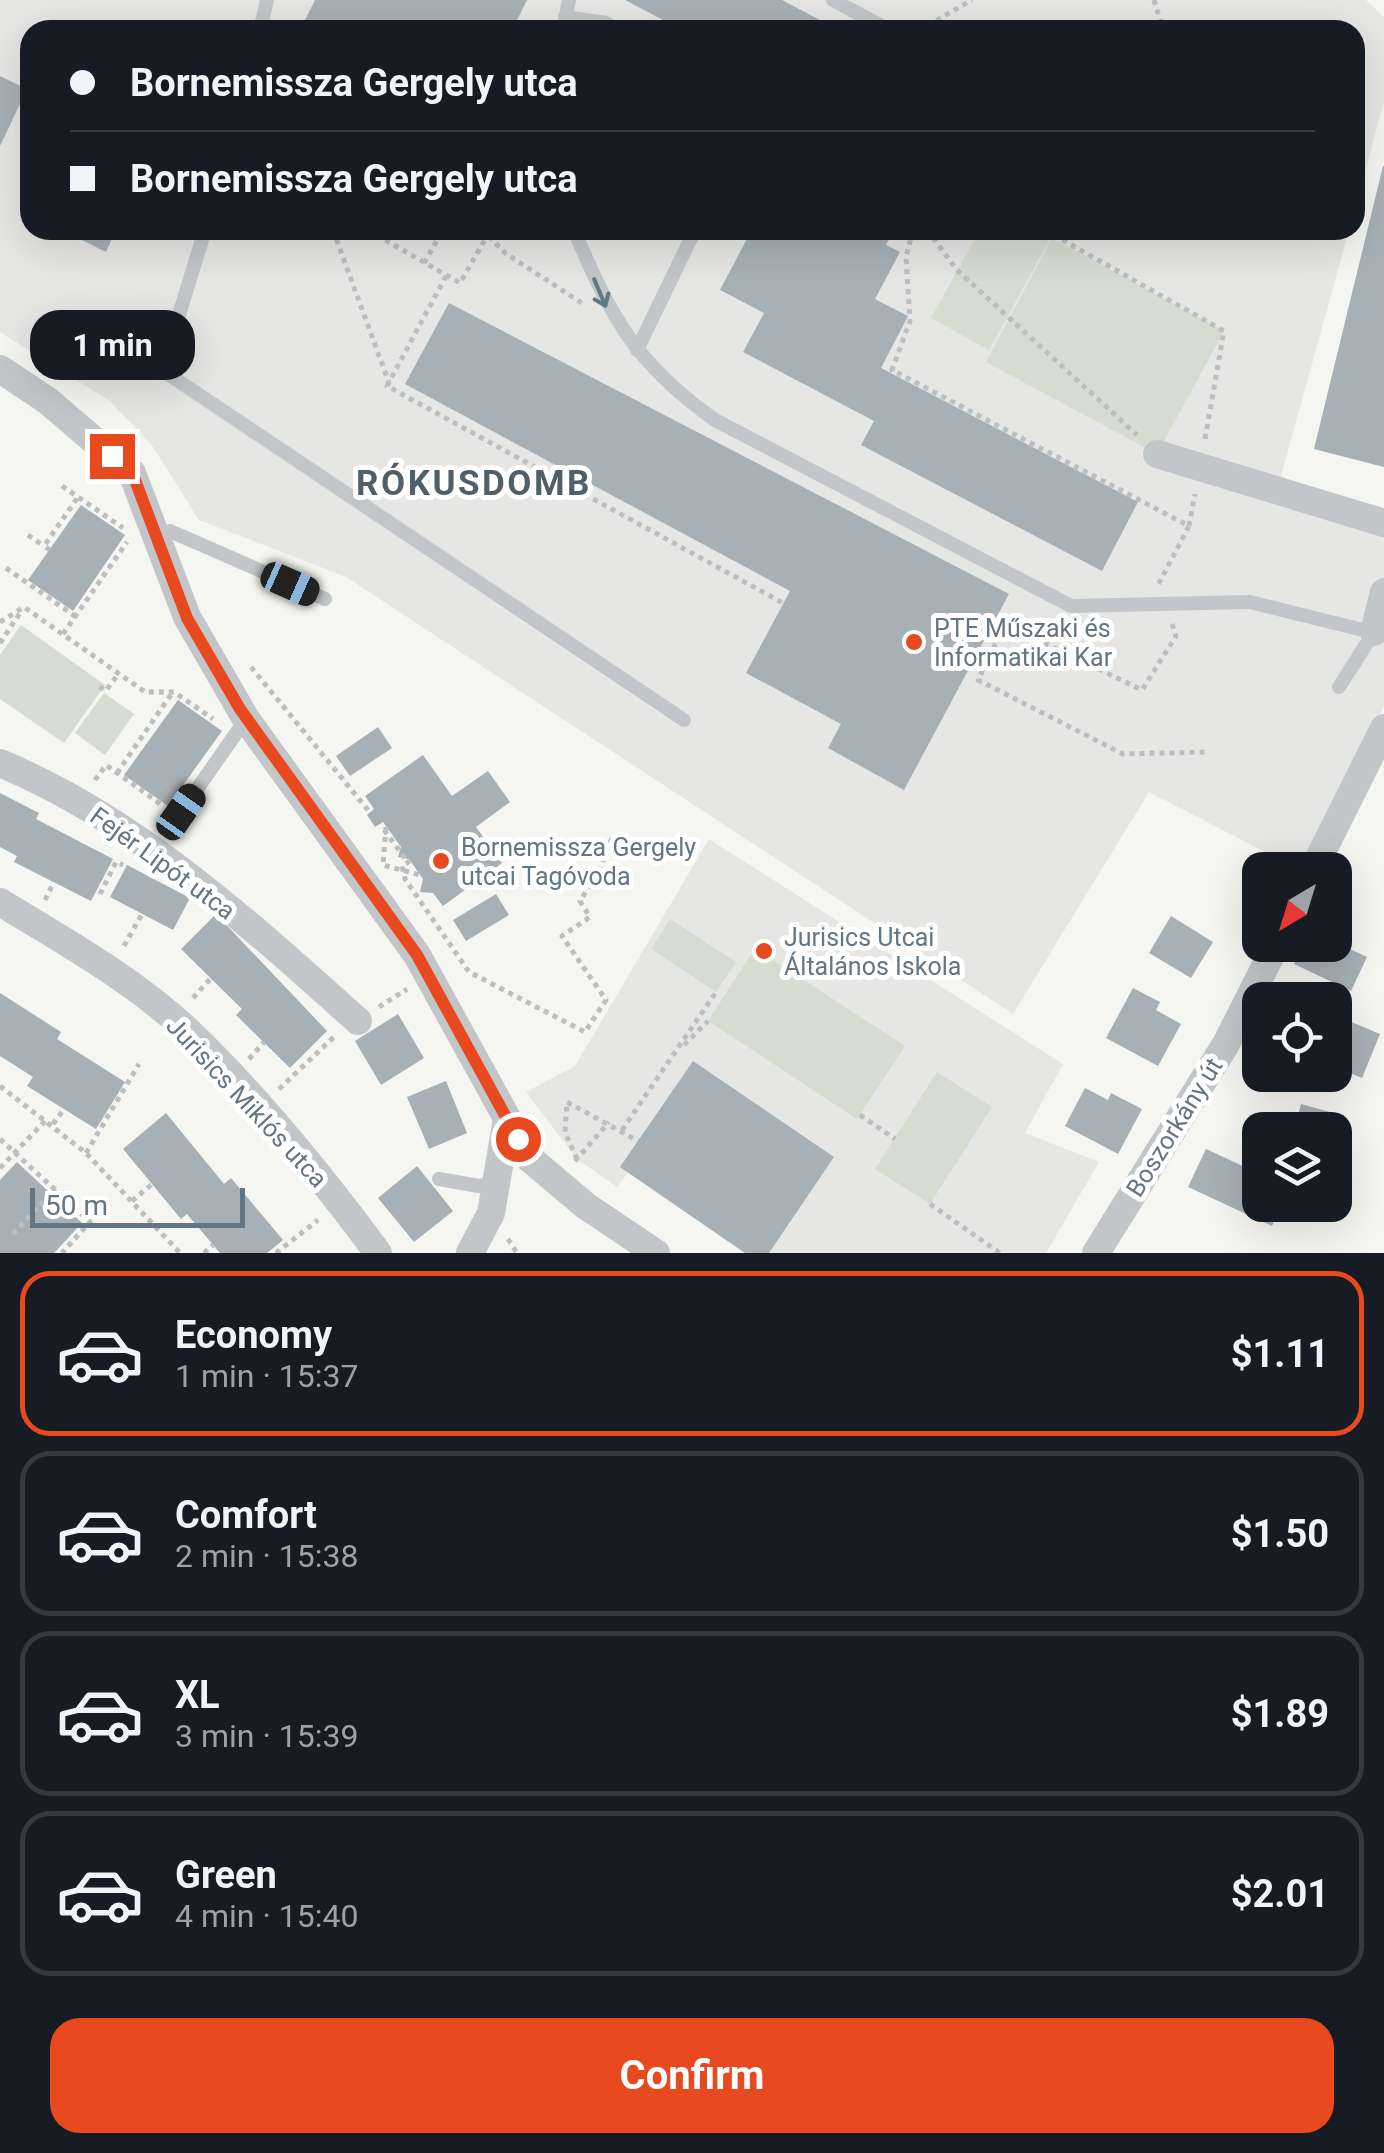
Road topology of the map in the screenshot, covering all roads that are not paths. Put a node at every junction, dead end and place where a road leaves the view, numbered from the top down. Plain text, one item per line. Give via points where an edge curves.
1 (833, 0) edge
2 (871, 20) edge
3 (203, 240) edge
4 (578, 240) edge
5 (690, 240) edge
6 (636, 350) junction
7 (0, 369) edge
8 (1158, 454) road end
9 (1384, 523) edge
10 (156, 536) junction
11 (1384, 592) edge
12 (325, 599) dead end
13 (1379, 634) edge
14 (1338, 686) dead end
15 (684, 720) dead end
16 (240, 727) junction
17 (1384, 728) edge
18 (0, 763) edge
19 (181, 812) dead end
20 (1322, 852) edge
21 (0, 902) edge
22 (1267, 962) edge
23 (358, 1021) dead end
24 (507, 1119) junction
25 (439, 1180) dead end
26 (494, 1183) junction
27 (378, 1253) edge
28 (470, 1253) edge
29 (656, 1253) edge
30 (1096, 1253) edge

1 - 2 lane
3 - 15 lane via 162,370
4 -> 6 lane via 607,309
5 - 6 lane
6 - 13 lane via 668,387 715,420 1070,606 1250,602
7 - 10 street via 132,472
8 - 9 street
10 - 12 lane via 170,530
10 - 16 street
11 - 13 street
13 - 14 lane
16 - 19 lane
16 - 24 street via 417,955 473,1071
17 - 20 street
18 - 23 street, Fejér Lipót utca via 69,796 203,885
21 - 27 street, Jurisics Miklós utca via 90,957 188,1031
22 - 30 street, Boszorkány út via 1226,1044
24 - 26 street
24 - 29 street via 529,1158 553,1182
25 - 26 lane
26 - 28 street via 491,1213

